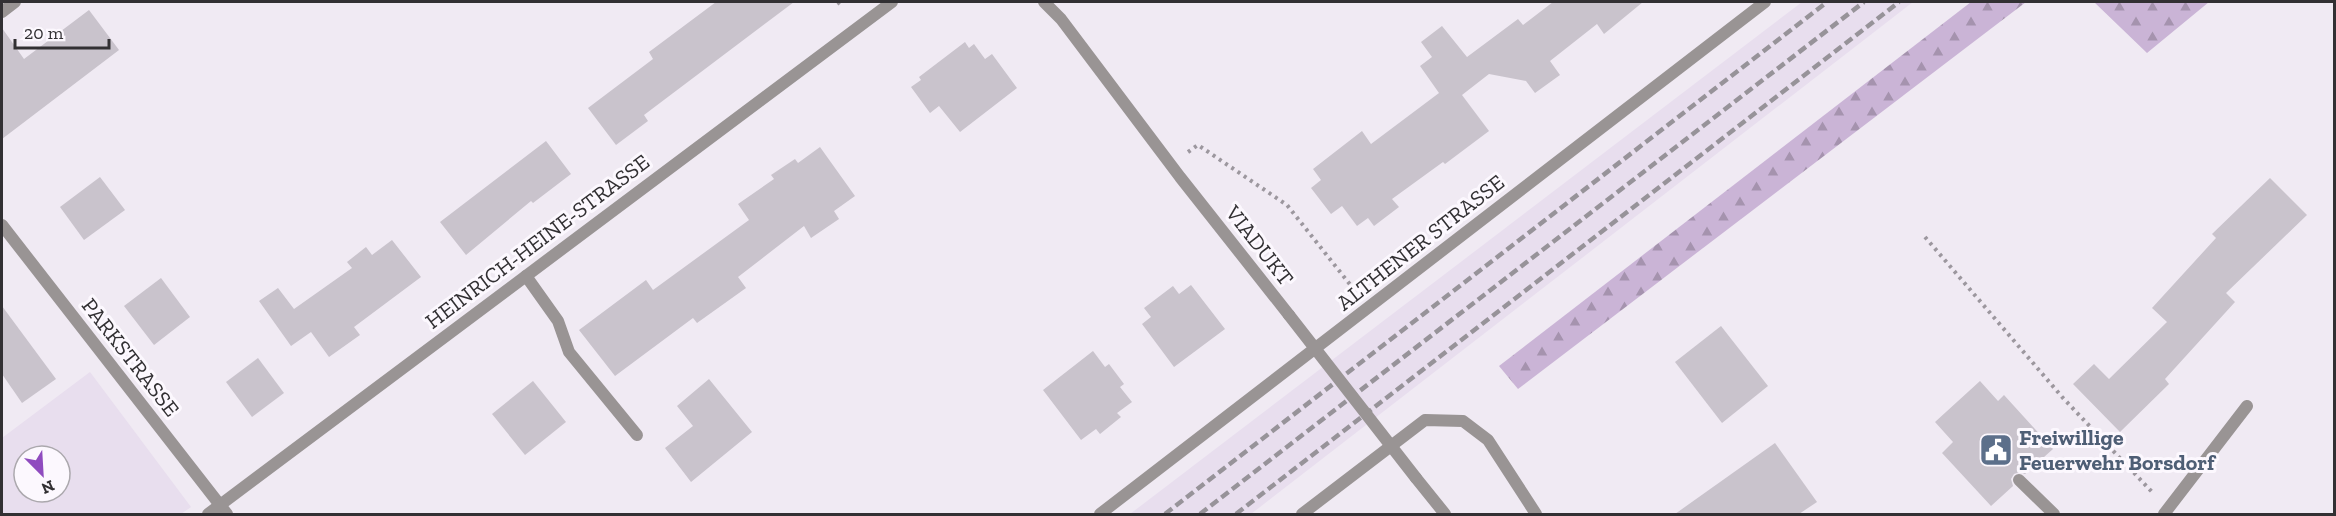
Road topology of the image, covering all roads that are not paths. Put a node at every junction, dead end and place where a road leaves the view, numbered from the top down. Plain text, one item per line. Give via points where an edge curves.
1 (15, 2) edge
2 (892, 2) edge
3 (1044, 2) edge
4 (1765, 2) edge
5 (2, 12) edge
6 (2, 225) edge
7 (525, 276) junction
8 (2247, 406) dead end
9 (637, 435) dead end
10 (2019, 480) dead end
11 (223, 510) edge
12 (2166, 511) edge
13 (208, 514) edge
14 (1100, 514) edge
15 (1302, 514) edge
16 (1445, 514) edge
17 (1536, 514) edge
18 (2054, 514) edge

1 - 5 street
2 - 7 street, HEINRICH-HEINE-STRASSE
3 - 16 street, VIADUKT, bridge
4 - 14 street, ALTHENER STRASSE
6 - 11 street, PARKSTRASSE
7 - 9 street via 558,321 569,352
7 - 11 street, HEINRICH-HEINE-STRASSE
8 - 12 street
10 - 18 street
11 - 13 street, HEINRICH-HEINE-STRASSE
15 - 17 street via 1425,420 1463,420 1488,440

